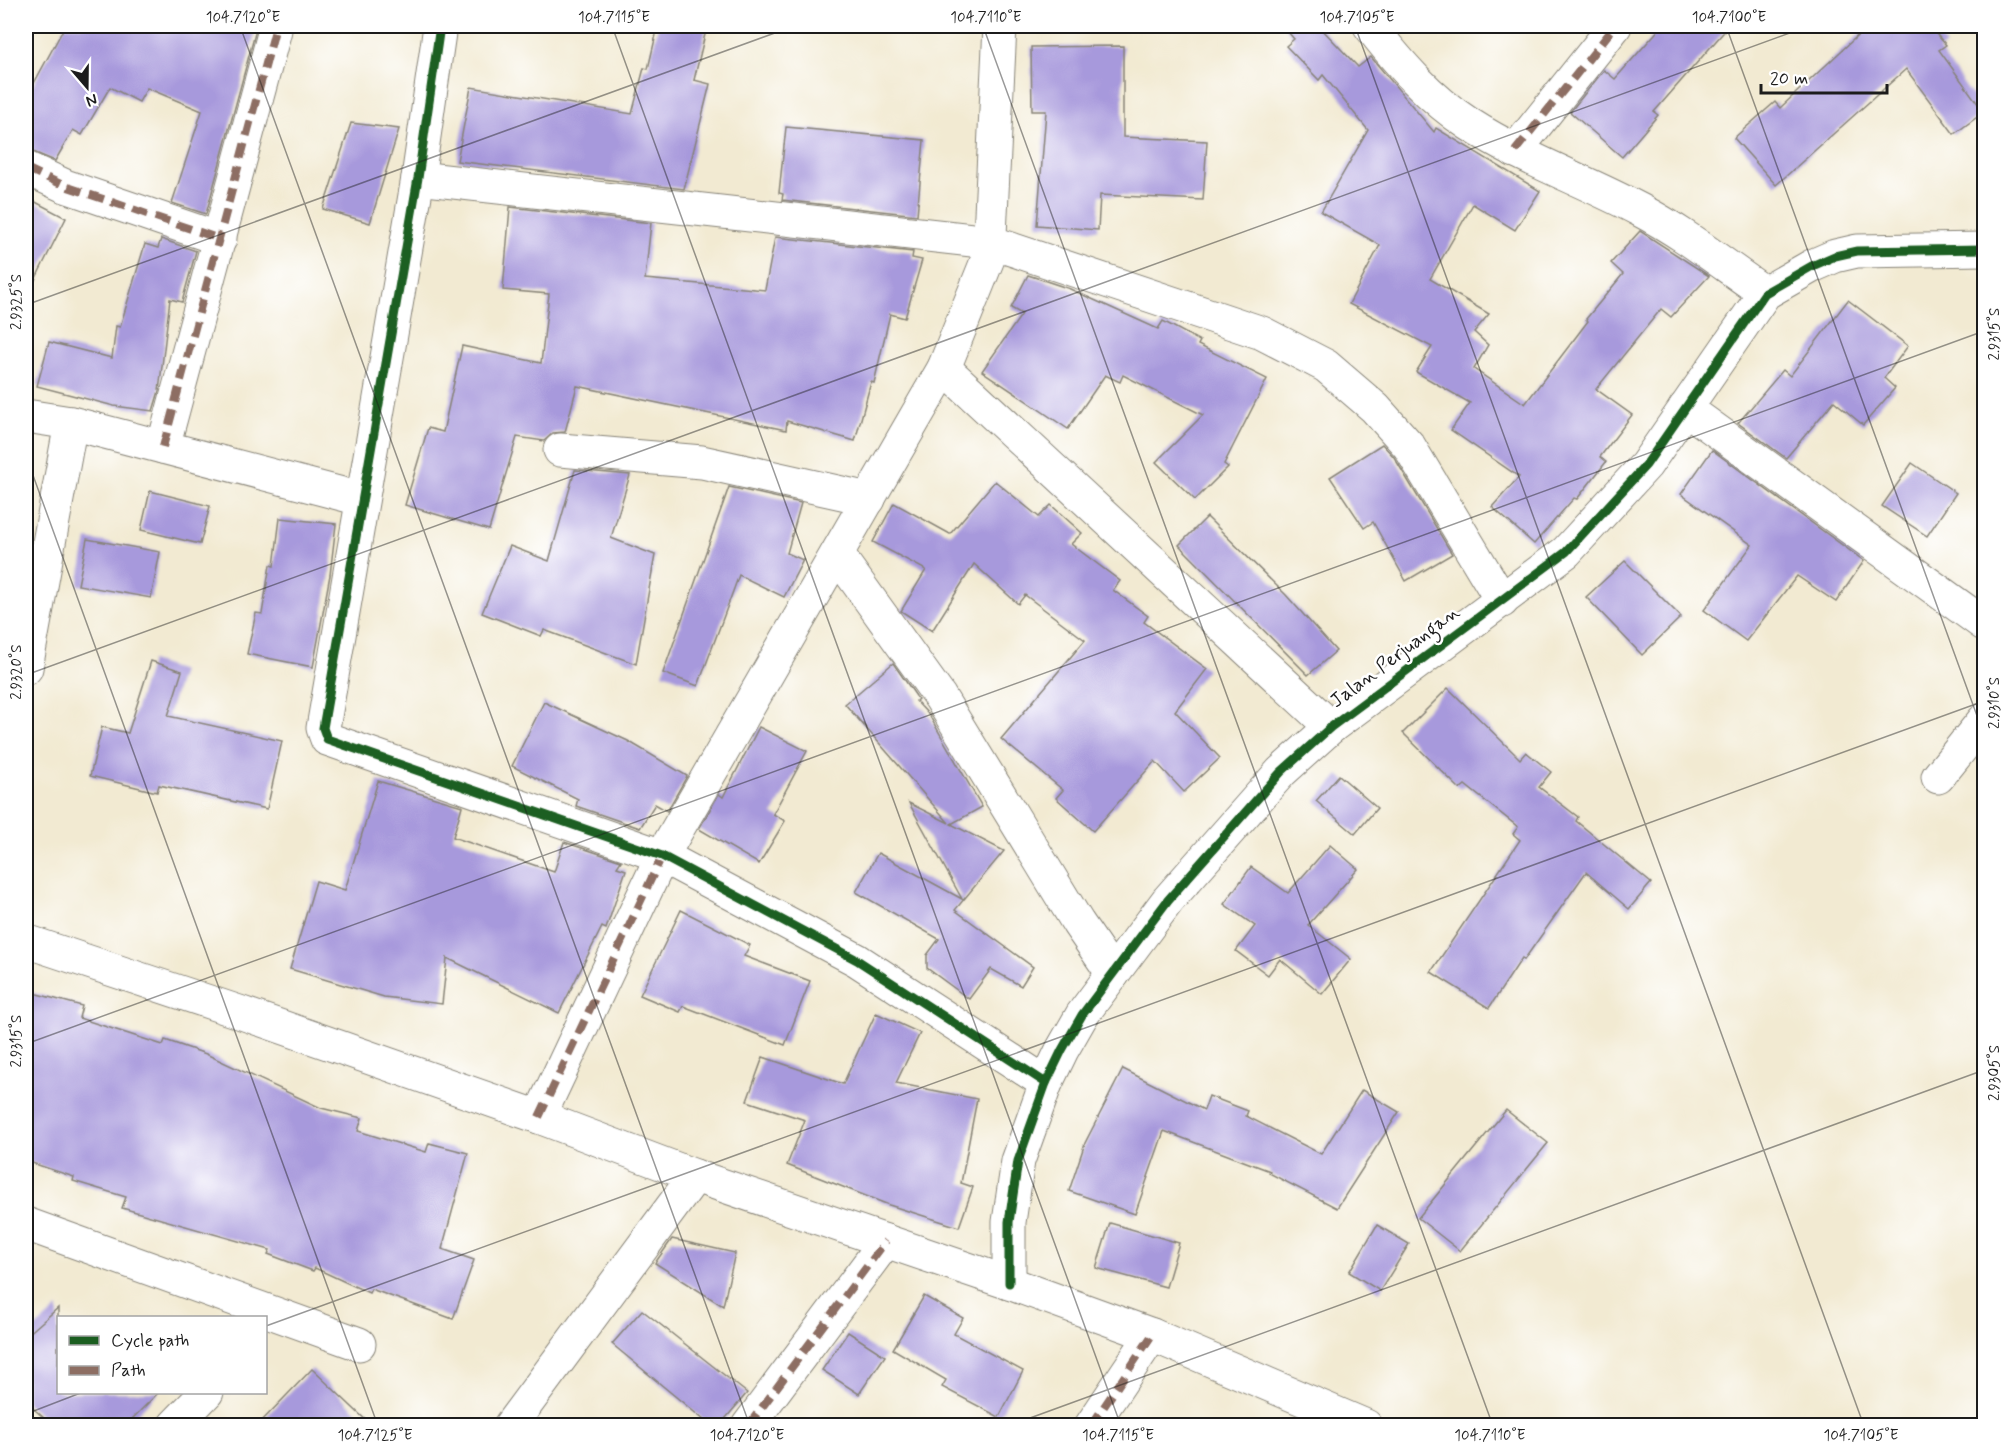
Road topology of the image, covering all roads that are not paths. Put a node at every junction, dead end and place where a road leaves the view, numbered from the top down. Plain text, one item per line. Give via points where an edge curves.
1 (440, 26) edge
2 (1000, 26) edge
3 (1370, 26) edge
4 (1615, 26) edge
5 (275, 30) dead end
6 (1515, 151) junction
7 (26, 168) edge
8 (418, 178) junction
9 (220, 238) junction
10 (990, 242) junction
11 (1984, 249) edge
12 (1765, 293) junction
13 (944, 368) junction
14 (1685, 408) junction
15 (26, 416) edge
16 (71, 423) junction
17 (163, 447) junction
18 (560, 450) dead end
19 (361, 499) junction
20 (869, 499) junction
21 (837, 554) junction
22 (1502, 601) junction
23 (1984, 624) edge
24 (26, 668) edge
25 (1984, 720) edge
26 (1331, 727) junction
27 (1938, 777) dead end
28 (662, 856) junction
29 (26, 941) edge
30 (1113, 974) junction
31 (1046, 1083) junction
32 (539, 1117) junction
33 (694, 1176) junction
34 (27, 1226) edge
35 (886, 1241) junction
36 (1009, 1283) junction
37 (252, 1316) edge
38 (274, 1325) edge
39 (1152, 1335) junction
40 (359, 1344) dead end
41 (205, 1394) edge
42 (174, 1425) edge
43 (510, 1425) edge
44 (748, 1425) edge
45 (1091, 1425) edge
46 (1366, 1425) edge

1 - 8 street
2 - 10 street
3 - 6 street via 1432,96
4 - 6 street
5 - 9 street
6 - 12 street via 1639,209
7 - 9 street via 65,186
8 - 10 street
8 - 19 street
9 - 17 street
10 - 13 street via 989,256
10 - 22 street via 1262,333 1326,366 1375,408 1409,446
11 - 12 street, Jalan Perjuangan via 1857,251 1812,266
12 - 14 street, Jalan Perjuangan
13 - 20 street
13 - 26 street
14 - 22 street, Jalan Perjuangan via 1646,465 1603,515 1566,552
14 - 23 street
15 - 16 street
16 - 17 street
16 - 24 street
17 - 19 street
18 - 20 street via 702,462
19 - 28 street via 323,728 327,739
20 - 21 street
21 - 28 street
21 - 30 street via 940,697
22 - 26 street, Jalan Perjuangan
25 - 27 street
26 - 30 street, Jalan Perjuangan via 1281,772 1227,831 1168,900
28 - 31 street via 856,960
28 - 32 street
29 - 32 street
30 - 31 street, Jalan Perjuangan via 1082,1015
31 - 36 street, Jalan Perjuangan via 1018,1161 1009,1222
32 - 33 street
33 - 35 street
33 - 43 street
34 - 37 street
35 - 36 street
35 - 44 street
36 - 39 street
38 - 40 street
39 - 45 street
39 - 46 street
41 - 42 street

